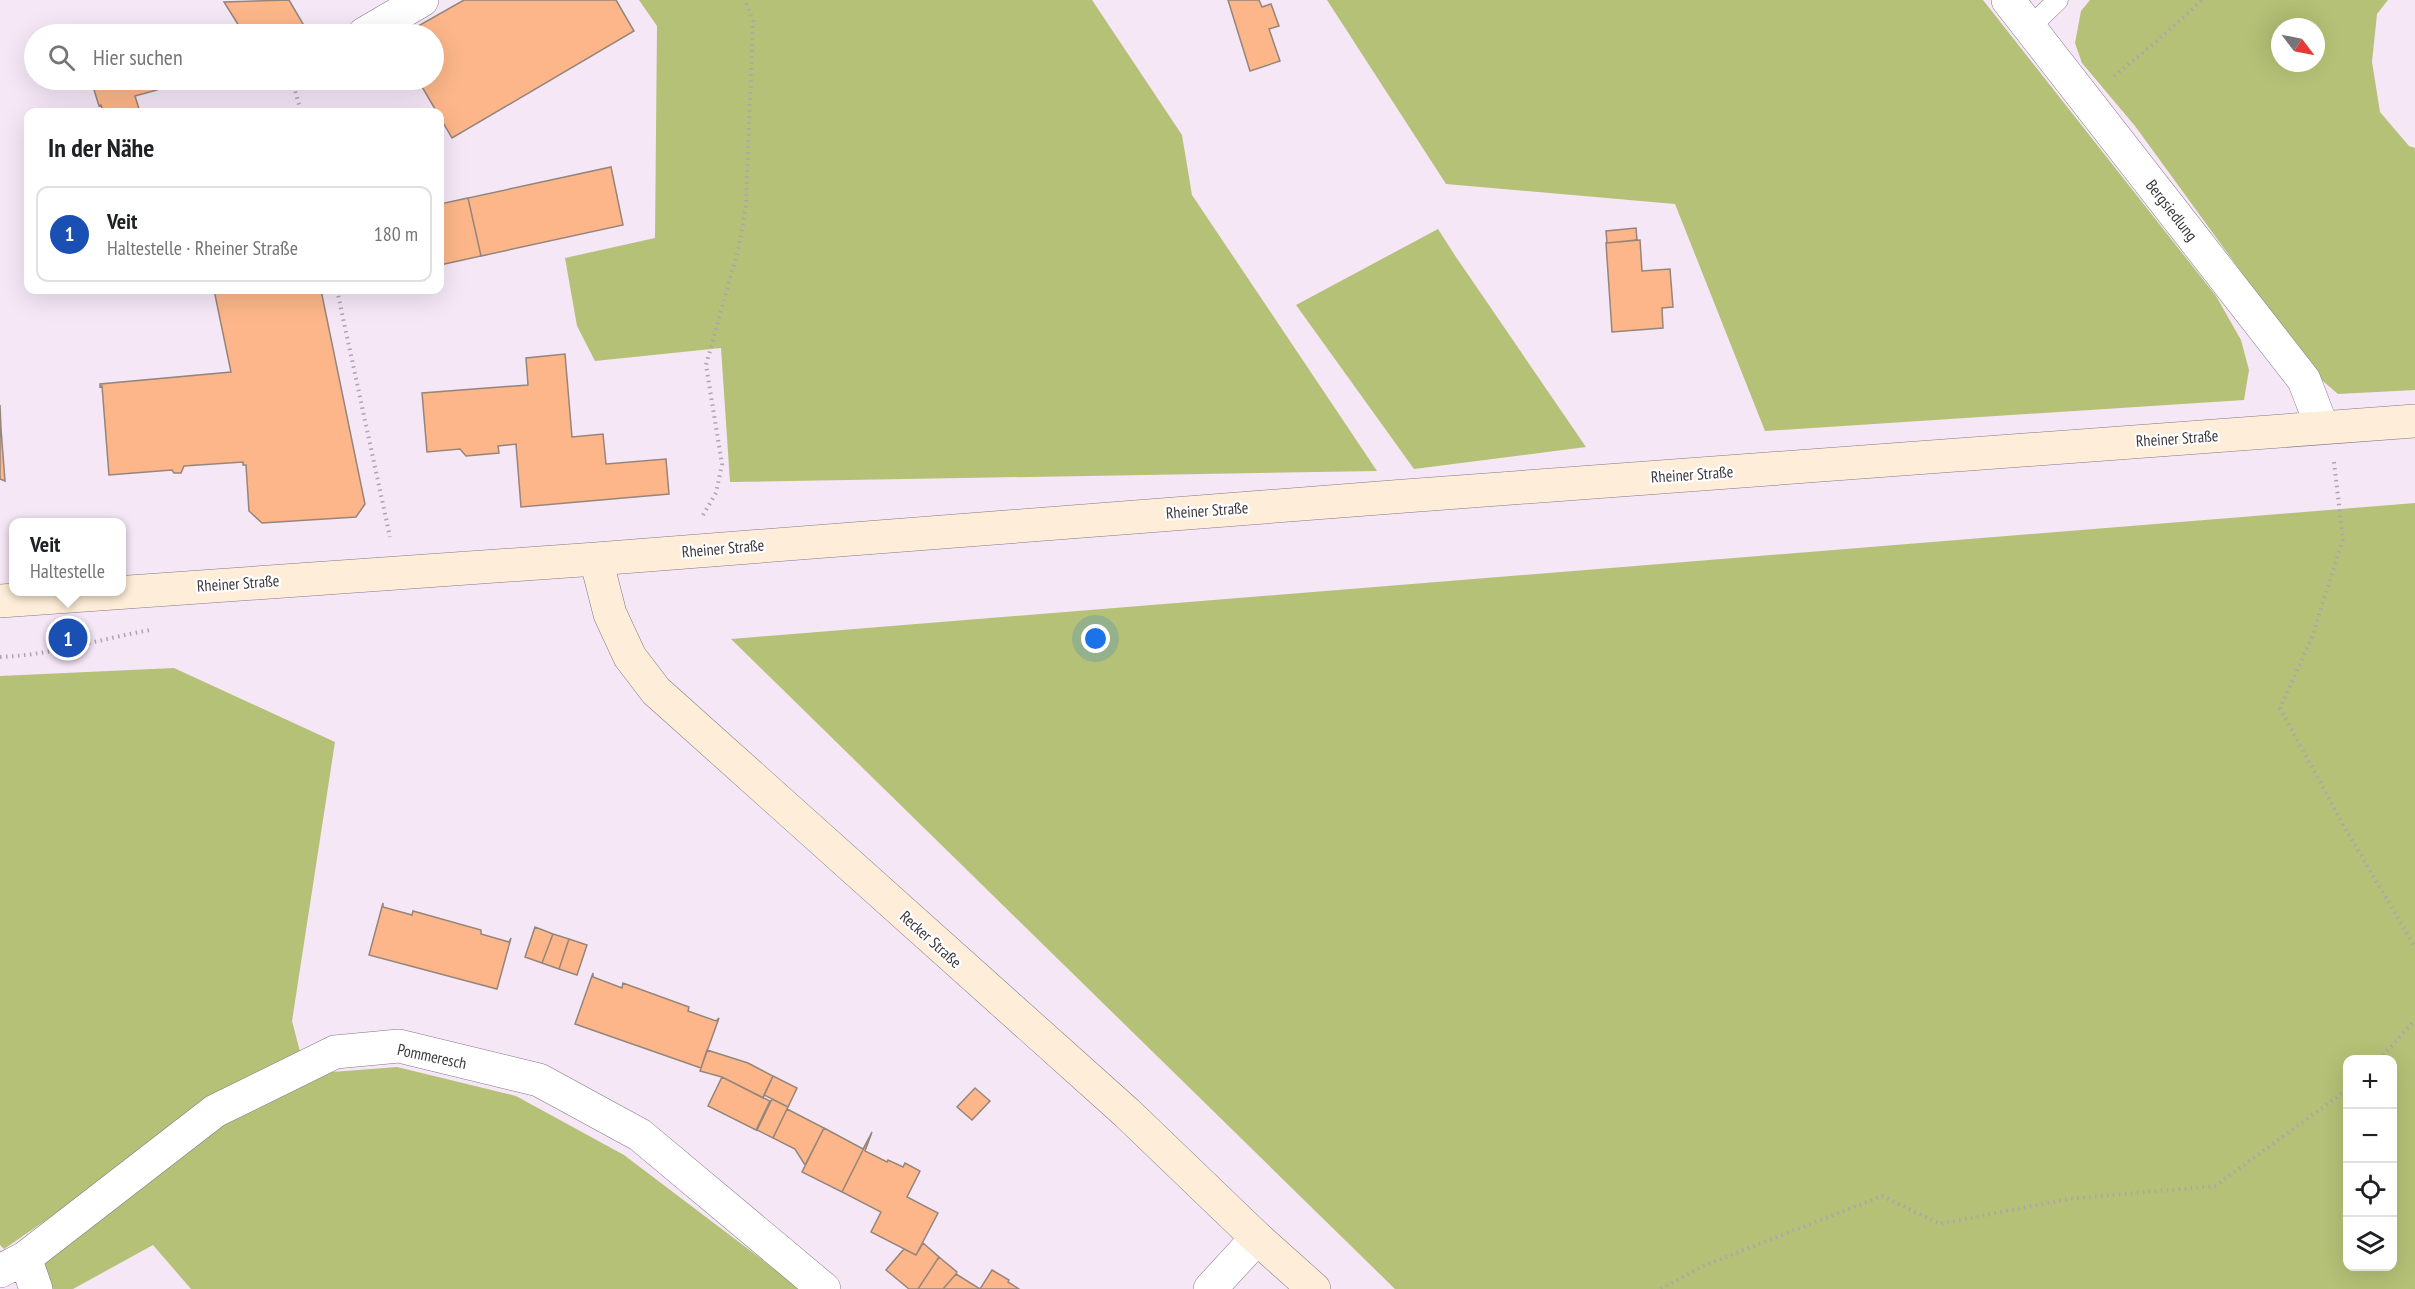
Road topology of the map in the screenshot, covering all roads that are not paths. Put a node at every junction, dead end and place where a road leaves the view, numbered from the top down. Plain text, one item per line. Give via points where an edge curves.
1 (422, 0) edge
2 (2008, 0) edge
3 (2058, 0) edge
4 (381, 24) edge
5 (2030, 27) junction
6 (2415, 421) edge
7 (2322, 427) junction
8 (596, 559) junction
9 (126, 592) edge
10 (68, 596) edge
11 (0, 601) edge
12 (1257, 1238) junction
13 (12, 1264) edge
14 (36, 1289) edge
15 (824, 1289) edge
16 (1210, 1289) edge
17 (1314, 1289) edge

1 - 4 street
2 - 5 street, Bergsiedlung
3 - 5 lane
5 - 7 street, Bergsiedlung via 2304,380
6 - 7 main road, Rheiner Straße
7 - 8 main road, Rheiner Straße
8 - 9 main road, Rheiner Straße
8 - 12 main road, Recker Straße via 610,614 630,657 656,691 1127,1113
10 - 11 main road, Rheiner Straße
12 - 16 street
12 - 17 main road, Recker Straße
13 - 14 street
13 - 15 street, Pommeresch via 215,1111 335,1052 399,1046 539,1080 640,1135

